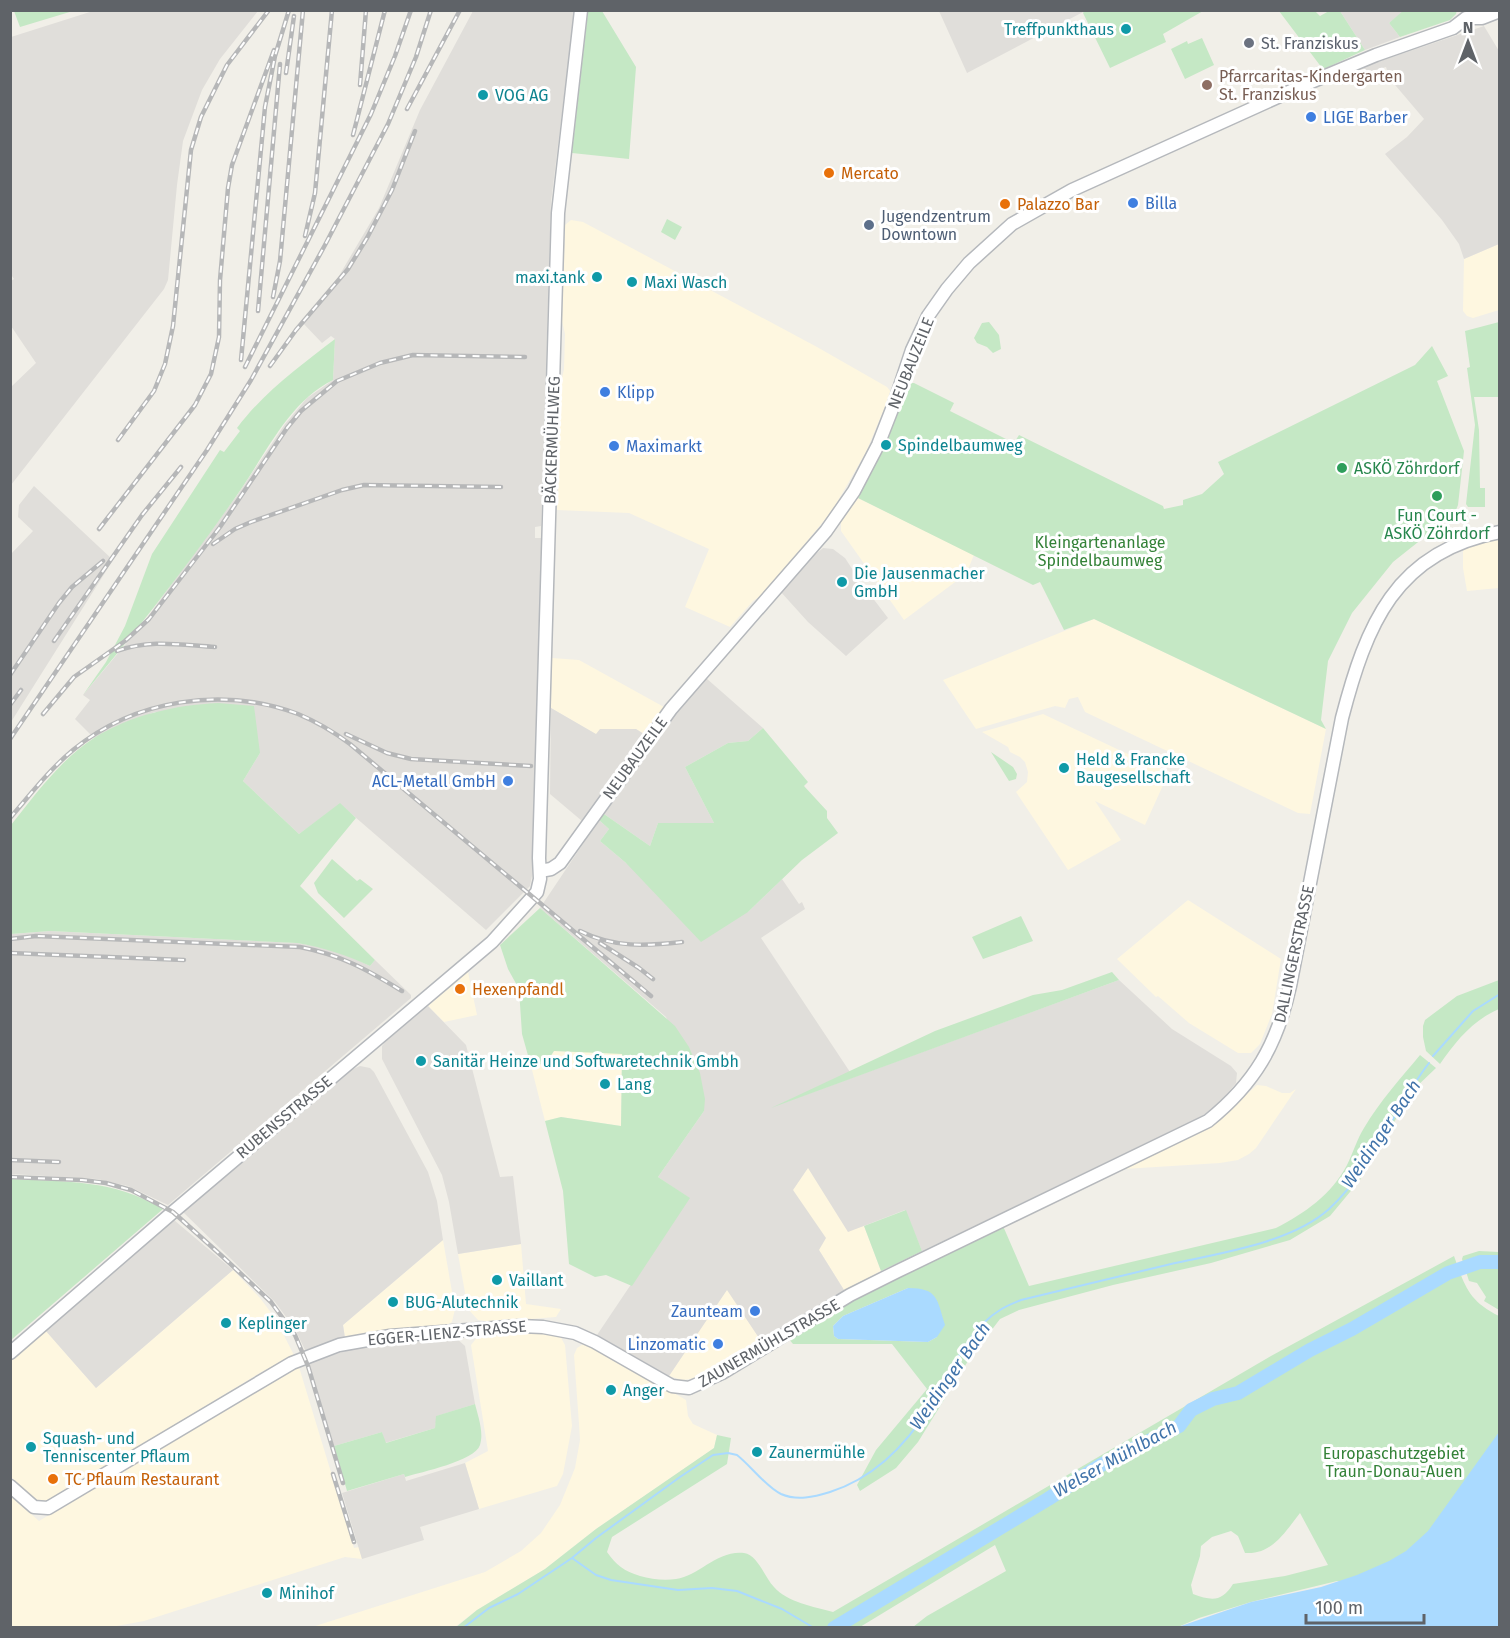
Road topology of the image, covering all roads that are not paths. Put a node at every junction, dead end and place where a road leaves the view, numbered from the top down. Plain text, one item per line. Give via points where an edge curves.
1 (581, 10) edge
2 (1500, 11) edge
3 (1466, 14) edge
4 (1500, 532) edge
5 (540, 871) junction
6 (898, 1271) joint
7 (575, 1333) joint
8 (10, 1353) edge
9 (10, 1486) edge

1 - 5 street, BÄCKERMÜHLWEG via 558,213
2 - 3 street, NEUBAUZEILE via 1482,18
3 - 5 street, NEUBAUZEILE via 1453,28 1311,82 1072,189 1012,224 981,251 928,316 878,445 841,511 671,709 560,863
4 - 6 street, DALLINGERSTRASSE via 1454,545 1427,561 1405,579 1371,628 1342,718 1285,1009 1271,1047 1246,1085 1222,1110 1193,1130
5 - 8 street, RUBENSSTRASSE via 537,892 492,942
6 - 7 street, ZAUNERMÜHLSTRASSE via 850,1295 722,1373 689,1388 672,1386
7 - 9 street, EGGER-LIENZ-STRASSE via 520,1326 390,1336 339,1345 289,1364 56,1505 34,1507

